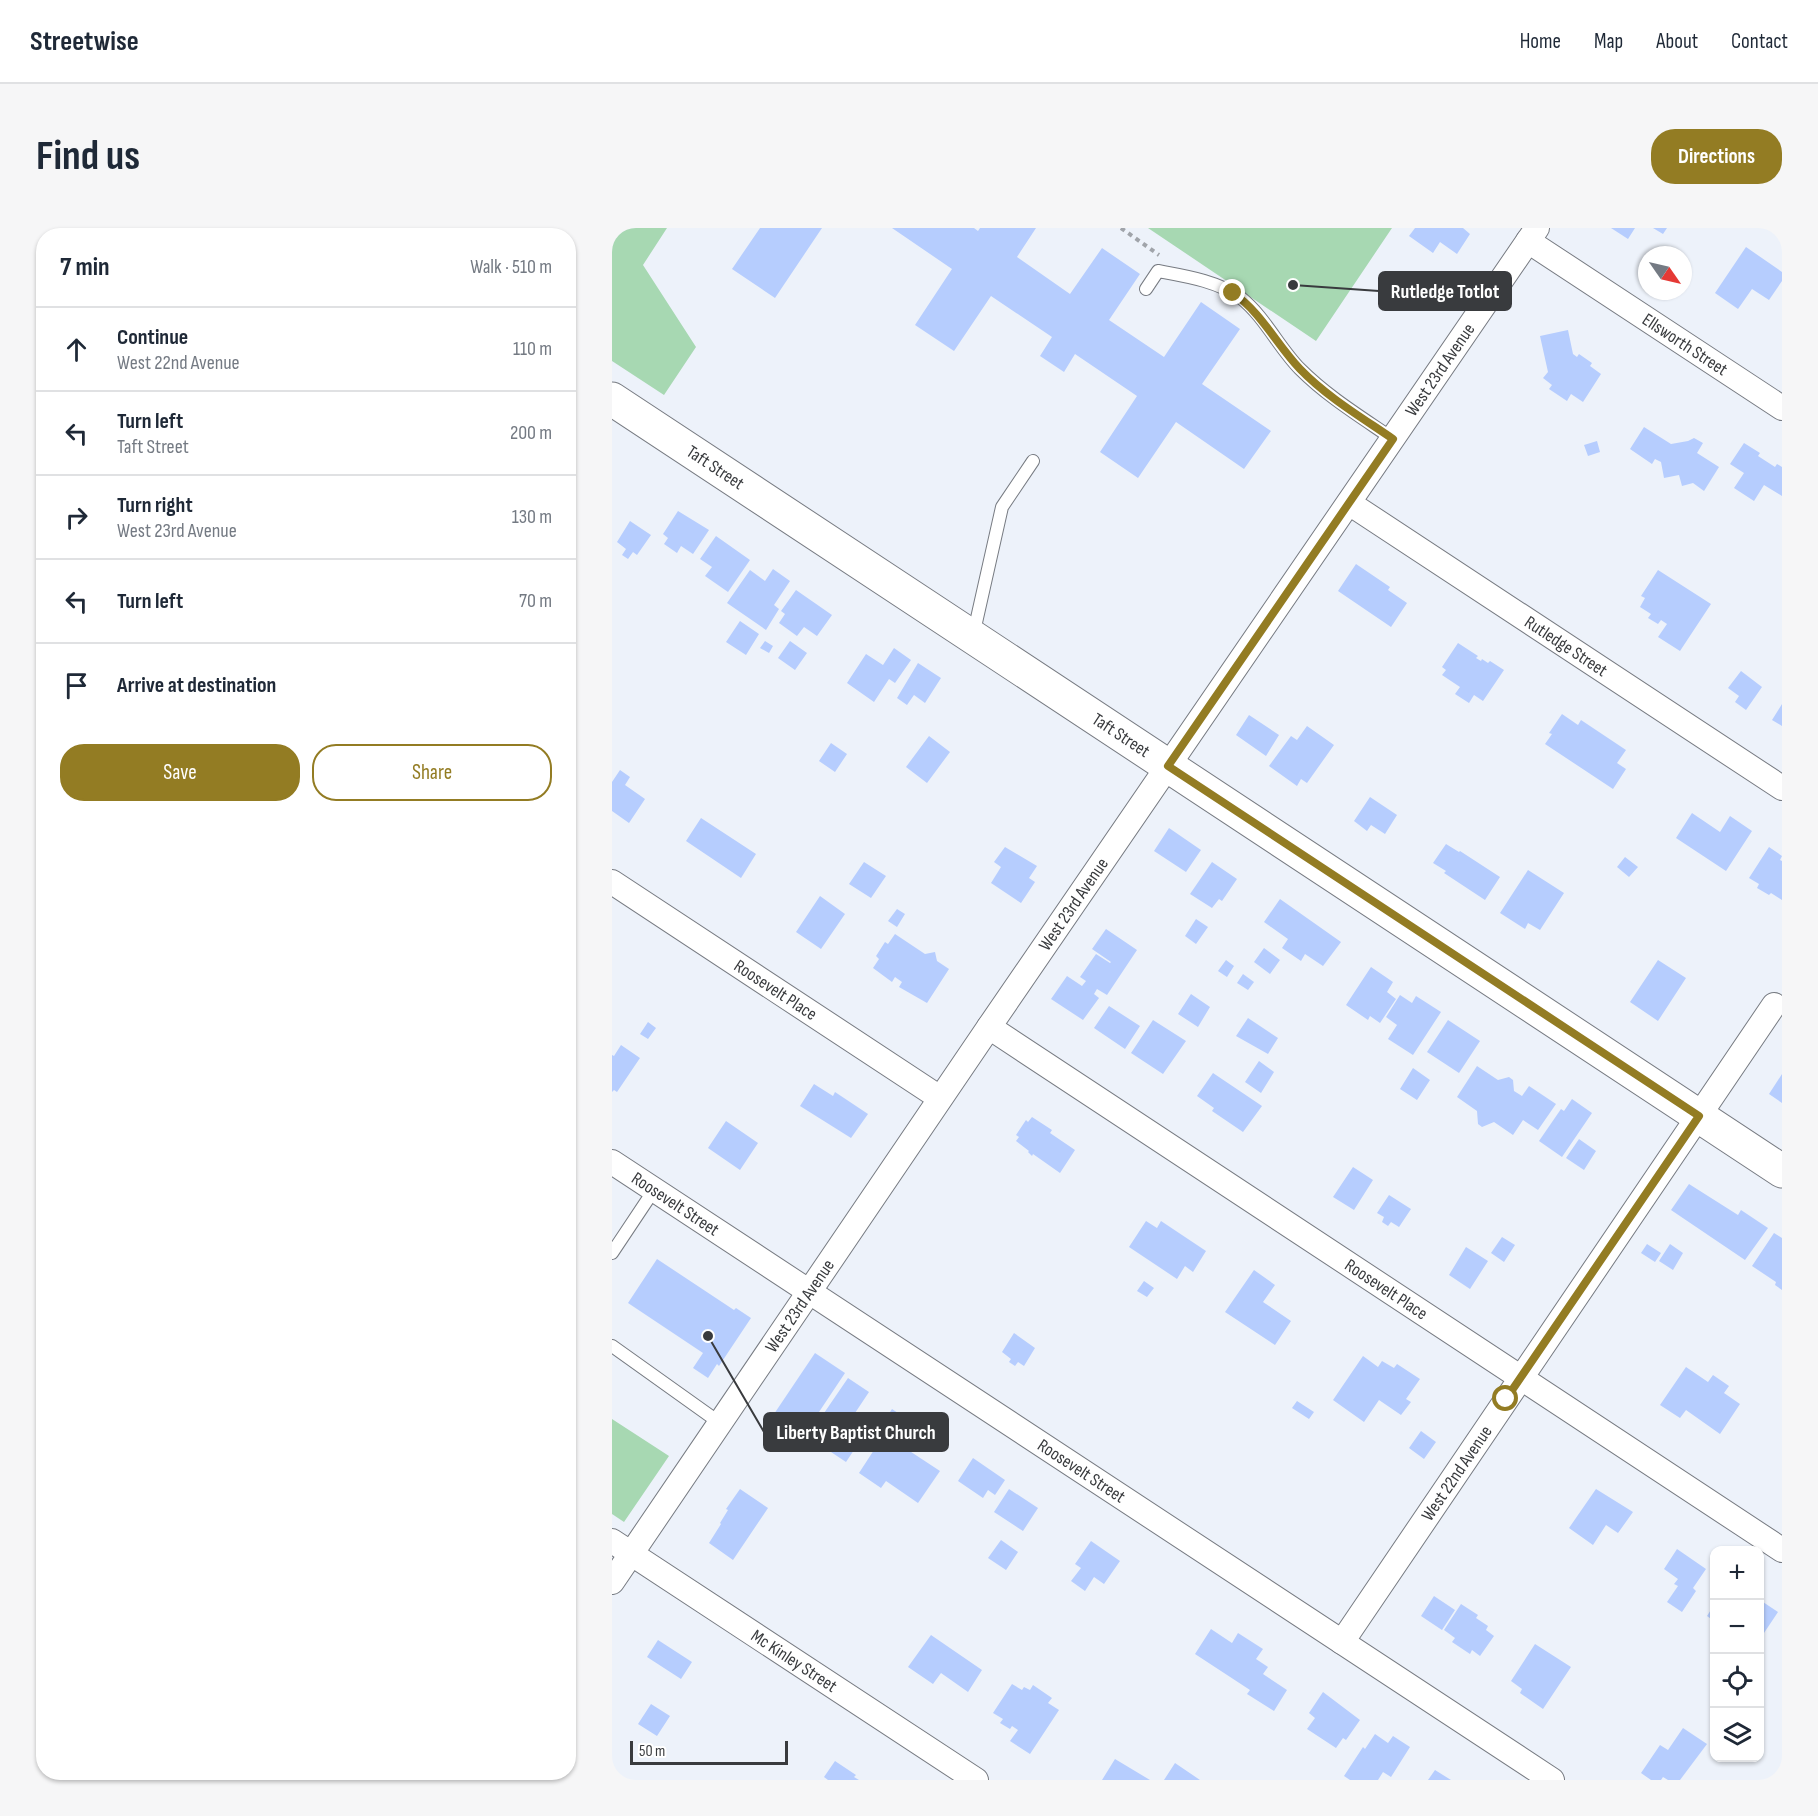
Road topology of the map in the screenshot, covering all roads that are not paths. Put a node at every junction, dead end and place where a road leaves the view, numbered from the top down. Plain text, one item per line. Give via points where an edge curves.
1 (1533, 234) edge
2 (1146, 289) dead end
3 (612, 399) edge
4 (1782, 408) edge
5 (1393, 439) junction
6 (1033, 461) dead end
7 (1348, 503) junction
8 (973, 637) junction
9 (1168, 766) junction
10 (1782, 788) edge
11 (612, 882) edge
12 (1774, 1005) dead end
13 (989, 1027) junction
14 (940, 1098) junction
15 (1699, 1116) junction
16 (612, 1162) edge
17 (1782, 1171) edge
18 (654, 1190) junction
19 (612, 1253) edge
20 (810, 1292) junction
21 (612, 1346) edge
22 (1521, 1377) junction
23 (720, 1423) junction
24 (622, 1548) edge
25 (1782, 1550) edge
26 (612, 1582) edge
27 (1342, 1642) junction
28 (975, 1780) edge
29 (1552, 1780) edge

1 - 4 street, Ellsworth Street
1 - 5 street, West 23rd Avenue
2 - 5 lane via 1158,271 1189,276 1242,299 1302,371
3 - 8 street, Taft Street
5 - 7 street, West 23rd Avenue
6 - 8 lane via 1002,507
7 - 9 street, West 23rd Avenue
7 - 10 street, Rutledge Street
8 - 9 street, Taft Street
9 - 13 street, West 23rd Avenue
9 - 15 street, Taft Street
11 - 14 street, Roosevelt Place
12 - 15 street, West 22nd Avenue
13 - 14 street, West 23rd Avenue
13 - 22 street, Roosevelt Place
14 - 20 street, West 23rd Avenue
15 - 17 street, Taft Street
15 - 22 street, West 22nd Avenue
16 - 18 street, Roosevelt Street
18 - 19 lane
18 - 20 street, Roosevelt Street
20 - 23 street, West 23rd Avenue
20 - 27 street, Roosevelt Street
21 - 23 lane
22 - 25 street, Roosevelt Place
22 - 27 street, West 22nd Avenue
23 - 24 street, West 23rd Avenue
24 - 26 street, West 23rd Avenue
24 - 28 street, Mc Kinley Street
27 - 29 street, Roosevelt Street

